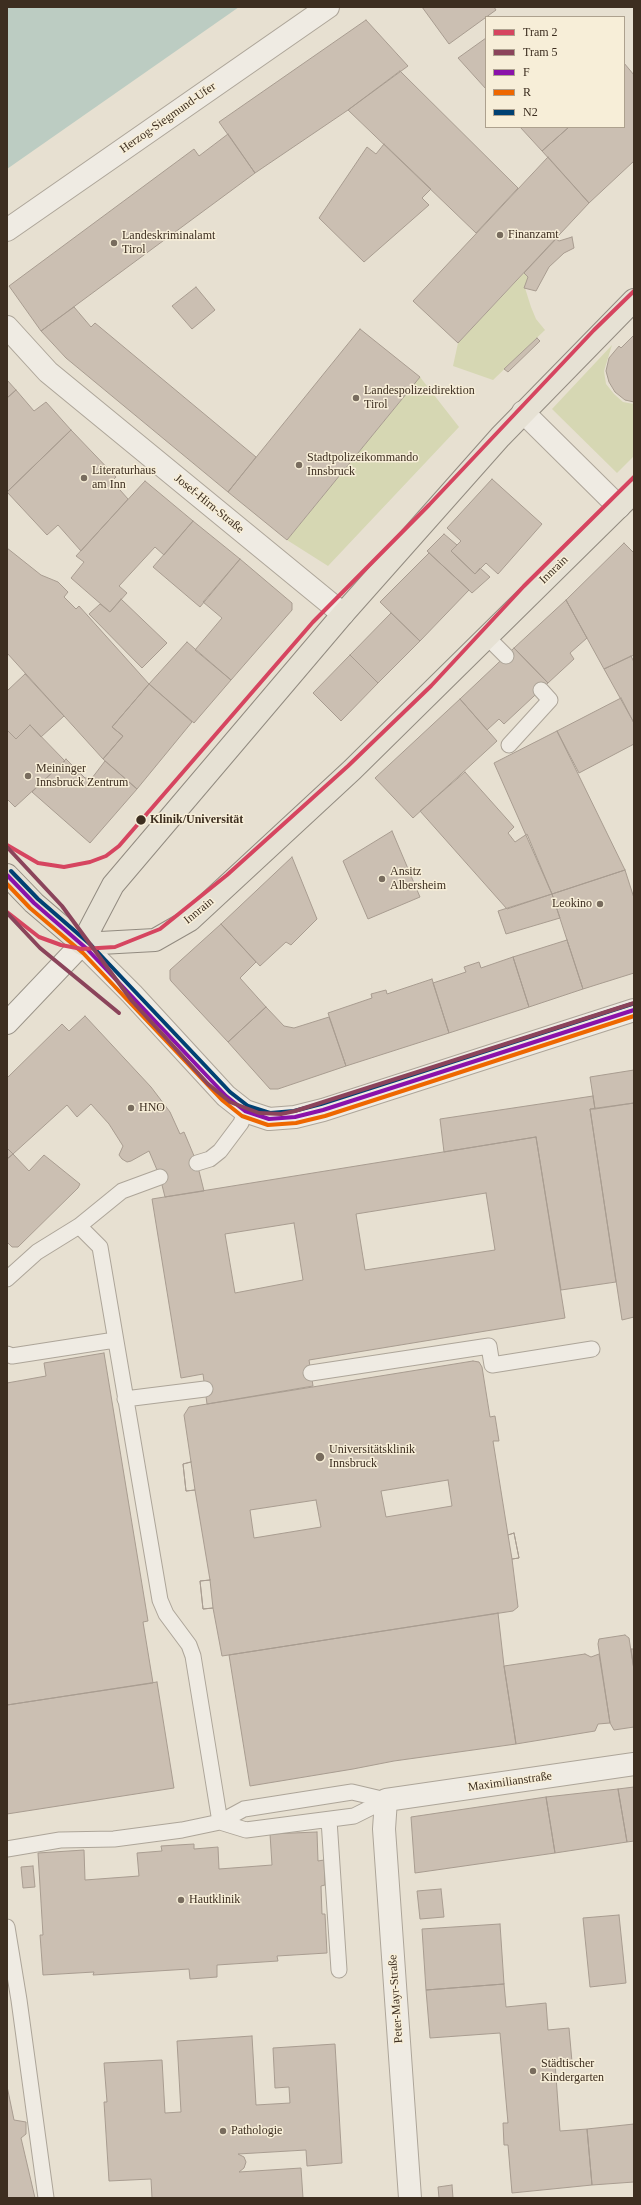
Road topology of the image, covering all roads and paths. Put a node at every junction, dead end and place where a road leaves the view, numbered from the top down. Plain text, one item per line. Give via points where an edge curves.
1 (328, 7) edge
2 (7, 230) edge
3 (634, 300) edge
4 (7, 327) edge
5 (523, 412) junction
6 (627, 500) edge
7 (343, 614) junction
8 (487, 636) junction
9 (506, 656) dead end
10 (541, 690) dead end
11 (509, 744) dead end
12 (7, 875) edge
13 (82, 944) junction
14 (634, 1010) edge
15 (7, 1023) edge
16 (245, 1111) junction
17 (197, 1163) dead end
18 (160, 1177) dead end
19 (79, 1226) junction
20 (7, 1279) edge
21 (115, 1340) junction
22 (592, 1349) dead end
23 (7, 1354) edge
24 (311, 1373) dead end
25 (205, 1389) dead end
26 (125, 1399) junction
27 (634, 1764) edge
28 (386, 1800) junction
29 (329, 1820) junction
30 (220, 1822) junction
31 (7, 1849) edge
32 (7, 1928) edge
33 (339, 1970) dead end
34 (46, 2198) edge
35 (410, 2198) edge

1 - 2 street, Herzog-Siegmund-Ufer
3 - 5 main road
4 - 7 street, Josef-Hirn-Straße via 48,372
5 - 6 street, Innrain
5 - 7 main road
6 - 8 main road, Innrain
7 - 13 main road via 117,880
8 - 9 lane
8 - 13 main road, Innrain via 352,770 190,920 155,940
10 - 11 lane via 550,700
12 - 13 main road via 34,903
13 - 15 street
13 - 16 street via 221,1091
14 - 16 street via 307,1114 269,1119
16 - 17 lane via 241,1123 220,1151 210,1159
18 - 19 lane via 122,1191
19 - 20 lane via 37,1252
19 - 21 lane via 100,1247
21 - 23 lane via 12,1356
21 - 26 lane
22 - 24 lane via 492,1365 489,1346
25 - 26 lane
26 - 30 lane via 160,1600 166,1614 189,1645 193,1656
27 - 28 street, Maximilianstraße
28 - 29 lane via 354,1816
28 - 30 lane via 352,1792 244,1809
28 - 35 street, Peter-Mayr-Straße via 384,1829
29 - 30 lane via 246,1830
29 - 33 lane
30 - 31 lane via 114,1839 60,1840
32 - 34 lane

